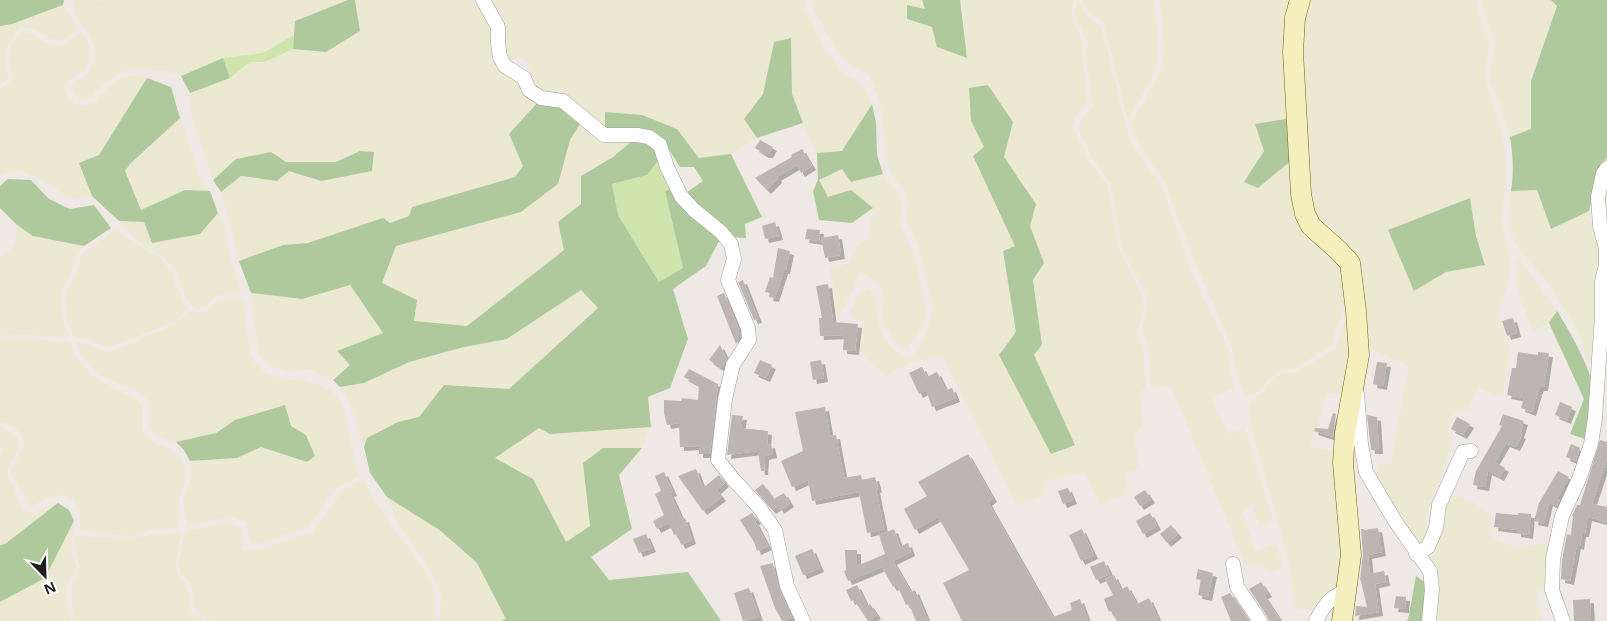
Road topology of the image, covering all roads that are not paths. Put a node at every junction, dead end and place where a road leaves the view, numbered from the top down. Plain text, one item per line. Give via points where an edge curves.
1 (483, 0) edge
2 (1300, 0) edge
3 (1607, 168) edge
4 (1356, 378) junction
5 (1470, 451) dead end
6 (1416, 554) junction
7 (1233, 564) dead end
8 (1347, 591) junction
9 (803, 621) edge
10 (1260, 621) edge
11 (1316, 621) edge
12 (1342, 621) edge
13 (1429, 621) edge
14 (1563, 621) edge

1 - 9 street via 498,27 500,57 506,66 524,78 529,90 541,98 563,101 604,135 649,137 660,145 681,196 731,244 734,259 728,280 748,328 749,340 733,365 725,399 718,460 775,530 787,586
2 - 4 main road via 1295,18 1293,52 1301,194 1311,226 1350,264 1359,355
3 - 14 street via 1598,197 1606,265 1602,281 1595,418 1579,479 1562,516 1553,559 1552,590
4 - 6 street via 1366,472
4 - 8 main road via 1343,462 1351,555
5 - 6 street via 1463,452 1447,485 1428,546
6 - 13 street via 1430,571
7 - 10 street via 1237,587
8 - 11 street via 1329,600
8 - 12 main road

